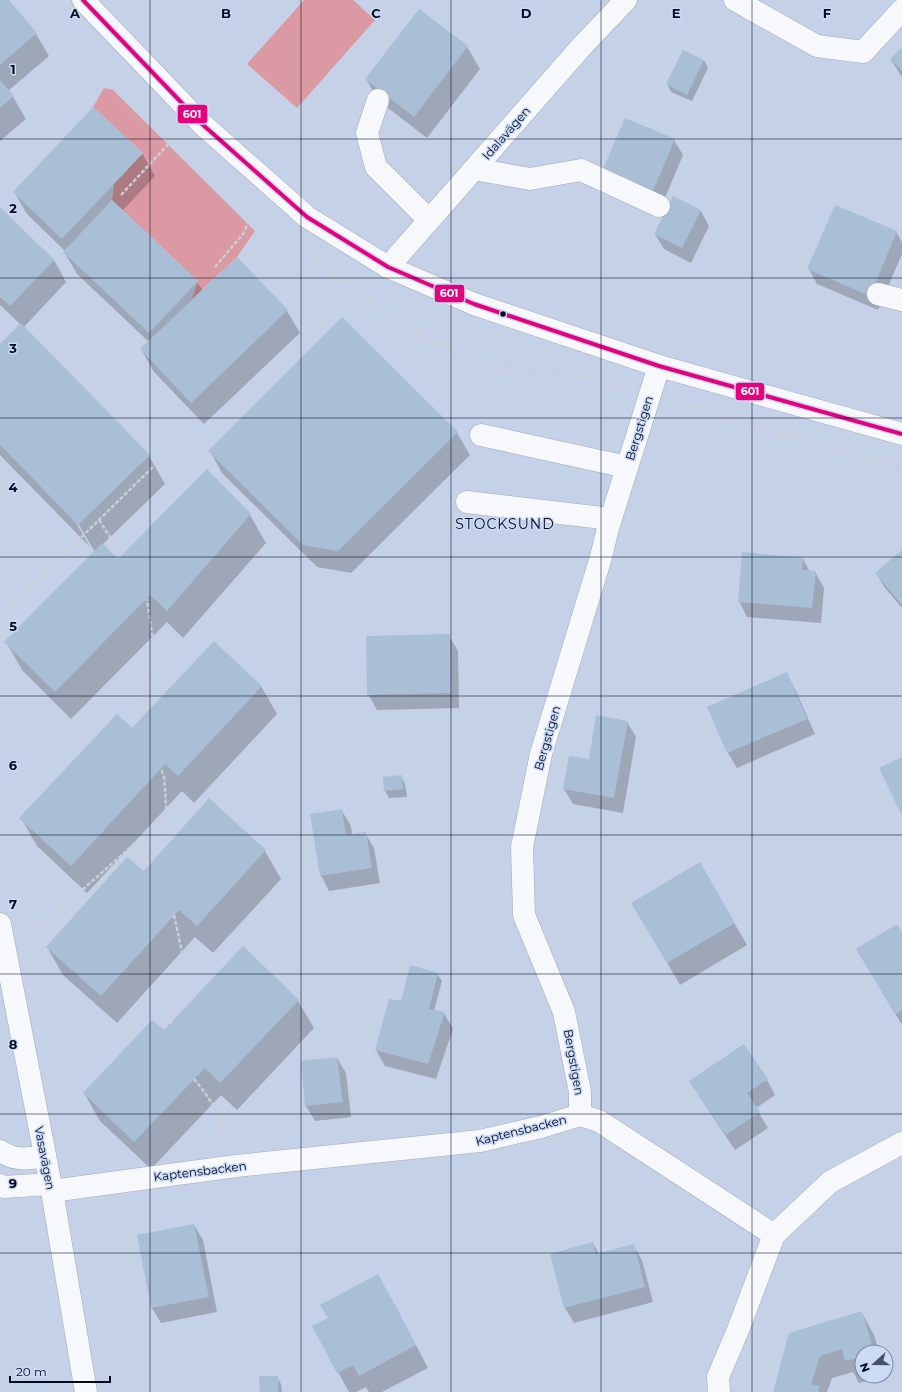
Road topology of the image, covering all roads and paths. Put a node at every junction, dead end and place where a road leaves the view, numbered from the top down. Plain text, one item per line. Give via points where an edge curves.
1 (84, 0) edge
2 (626, 0) edge
3 (735, 0) edge
4 (902, 10) edge
5 (378, 100) dead end
6 (179, 132) dead end
7 (474, 169) junction
8 (121, 195) dead end
9 (658, 206) dead end
10 (254, 210) dead end
11 (429, 220) junction
12 (215, 267) dead end
13 (388, 267) junction
14 (353, 288) dead end
15 (878, 294) dead end
16 (902, 300) edge
17 (659, 366) junction
18 (226, 418) dead end
19 (902, 434) edge
20 (481, 435) dead end
21 (160, 460) dead end
22 (627, 467) junction
23 (467, 502) dead end
24 (99, 520) junction
25 (610, 523) junction
26 (122, 556) dead end
27 (147, 599) dead end
28 (0, 617) edge
29 (142, 718) dead end
30 (161, 769) dead end
31 (147, 859) junction
32 (151, 863) dead end
33 (174, 915) dead end
34 (0, 924) edge
35 (4, 949) junction
36 (170, 1024) dead end
37 (194, 1079) dead end
38 (580, 1115) junction
39 (902, 1143) edge
40 (0, 1151) edge
41 (44, 1156) junction
42 (236, 1166) junction
43 (0, 1185) edge
44 (51, 1187) junction
45 (774, 1235) junction
46 (86, 1392) edge
47 (719, 1392) edge

1 - 13 street via 202,124 307,217
2 - 7 street, Idalavägen
3 - 4 street via 817,46 863,52
5 - 11 street via 367,132 376,167
6 - 8 path
7 - 9 street via 530,179 581,170
7 - 11 street, Idalavägen
10 - 12 path via 243,234
11 - 13 street, Idalavägen
13 - 17 street via 474,304
14 - 18 path
15 - 16 street
17 - 19 street
17 - 22 street, Bergstigen
20 - 22 street
21 - 24 path
22 - 25 street, Bergstigen
23 - 25 street
24 - 26 path
24 - 28 path
25 - 38 street, Bergstigen via 541,754 522,847 524,915 564,1012 580,1092
27 - 29 path via 156,662 147,684
30 - 31 path via 164,776 167,820
31 - 32 path
31 - 35 path via 134,844 45,923
33 - 36 path via 185,966
34 - 35 street, Vasavägen
35 - 41 street, Vasavägen
37 - 42 path via 211,1100 221,1118
38 - 42 street, Kaptensbacken via 480,1141
38 - 45 street, Kaptensbacken via 598,1121
39 - 45 street via 830,1182
40 - 41 street via 22,1159
41 - 44 street, Vasavägen
42 - 44 street, Kaptensbacken
43 - 44 street, Kaptensbacken
44 - 46 street, Vasavägen
45 - 47 street via 718,1376

